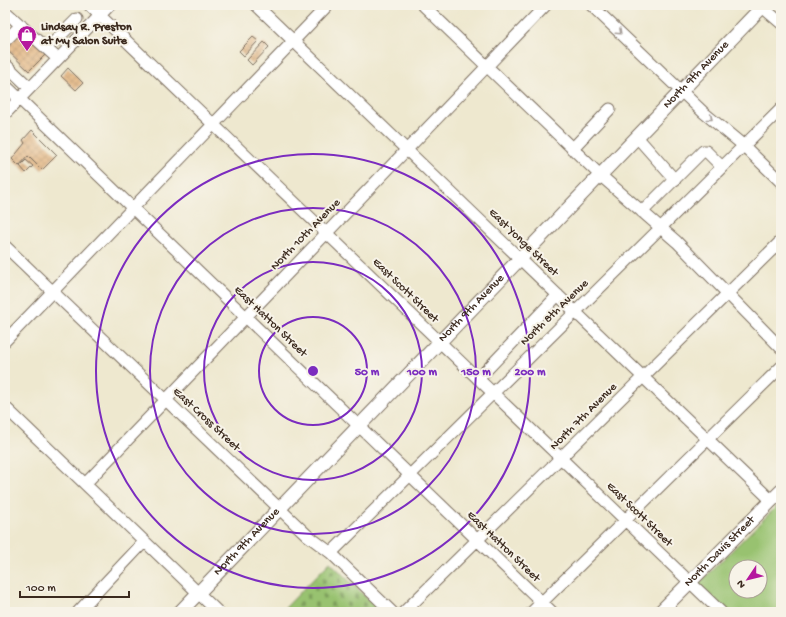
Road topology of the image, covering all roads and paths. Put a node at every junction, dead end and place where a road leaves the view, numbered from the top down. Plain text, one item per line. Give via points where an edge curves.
1 (89, 5) edge
2 (110, 5) edge
3 (256, 5) edge
4 (328, 5) edge
5 (423, 5) edge
6 (546, 5) edge
7 (591, 5) edge
8 (762, 6) edge
9 (5, 13) edge
10 (100, 15) junction
11 (77, 18) dead end
12 (781, 23) edge
13 (21, 26) junction
14 (69, 27) junction
15 (79, 37) junction
16 (5, 41) edge
17 (294, 41) junction
18 (54, 42) dead end
19 (58, 59) junction
20 (5, 64) edge
21 (487, 67) junction
22 (5, 85) edge
23 (30, 88) junction
24 (681, 92) junction
25 (20, 99) junction
26 (610, 109) dead end
27 (781, 109) edge
28 (5, 114) edge
29 (213, 124) junction
30 (637, 137) junction
31 (744, 146) junction
32 (572, 149) junction
33 (407, 150) junction
34 (722, 167) junction
35 (600, 175) junction
36 (675, 180) junction
37 (781, 182) edge
38 (132, 208) junction
39 (642, 212) junction
40 (660, 228) junction
41 (327, 233) junction
42 (781, 241) edge
43 (5, 246) edge
44 (520, 258) junction
45 (53, 292) junction
46 (728, 294) junction
47 (558, 295) junction
48 (576, 312) junction
49 (246, 317) junction
50 (5, 341) edge
51 (440, 342) junction
52 (781, 348) edge
53 (781, 367) edge
54 (643, 377) junction
55 (478, 379) junction
56 (493, 393) junction
57 (166, 400) junction
58 (5, 407) edge
59 (359, 426) junction
60 (708, 440) junction
61 (561, 458) junction
62 (410, 475) junction
63 (85, 484) junction
64 (776, 496) edge
65 (280, 508) junction
66 (625, 520) junction
67 (477, 540) junction
68 (144, 542) junction
69 (331, 553) junction
70 (690, 583) junction
71 (198, 593) junction
72 (542, 602) junction
73 (78, 612) edge
74 (180, 612) edge
75 (218, 612) edge
76 (392, 612) edge
77 (404, 612) edge
78 (532, 612) edge
79 (552, 612) edge
80 (660, 612) edge
81 (721, 612) edge

1 - 10 street, East Scott Street
2 - 10 street
3 - 17 street, East Yonge Street
4 - 17 street
5 - 21 street
6 - 21 street, North 10th Avenue
7 -> 24 street
8 - 12 street
8 - 24 main road, North 9th Avenue
9 - 13 street
10 - 15 street
10 - 29 street, East Scott Street
11 - 14 street
13 - 16 street
13 - 19 street
14 - 15 street
14 - 18 street
15 - 19 street
17 - 29 street
17 - 33 street, East Yonge Street
19 - 23 street
20 - 23 street
21 - 32 street
21 - 33 street, North 10th Avenue
22 - 25 street, East Hatton Street
23 - 25 street
24 - 30 main road, North 9th Avenue
24 -> 31 street
25 - 28 street
25 - 38 street, East Hatton Street
26 - 32 street
27 - 31 street, North 8th Avenue
29 - 38 street
29 - 41 street, East Scott Street
30 - 35 main road, North 9th Avenue
30 - 36 street
31 - 34 street, North 8th Avenue
31 - 37 street
32 - 35 street
33 - 41 street, North 10th Avenue
33 - 44 street, East Yonge Street
34 - 36 street via 703,151
34 - 40 street, North 8th Avenue
35 - 39 street
35 - 44 main road, North 9th Avenue
36 - 39 street
38 - 45 street
38 - 49 street, East Hatton Street
39 - 40 street
40 - 46 street
40 - 48 street, North 8th Avenue
41 - 49 street, North 10th Avenue
41 - 51 street, East Scott Street
42 - 46 street, North 7th Avenue
43 - 45 street, East Cross Street
44 - 47 street, East Yonge Street
44 - 51 main road, North 9th Avenue
45 - 50 street
45 - 57 street, East Cross Street
46 - 52 street
46 - 54 street, North 7th Avenue
47 - 48 street, East Yonge Street
47 - 55 street
48 - 54 street, East Yonge Street
48 - 56 street, North 8th Avenue
49 - 57 street, North 10th Avenue
49 - 59 street, East Hatton Street
51 - 55 street, East Scott Street
51 - 59 main road, North 9th Avenue
53 - 60 street
54 - 60 street, East Yonge Street
54 - 61 street, North 7th Avenue
55 - 56 street, East Scott Street
56 - 61 street, East Scott Street
56 - 62 street, North 8th Avenue
57 - 63 street, North 10th Avenue
57 - 65 street, East Cross Street
58 - 63 street
59 - 62 street, East Hatton Street
59 - 65 main road, North 9th Avenue
60 - 64 street, East Yonge Street
60 - 66 street
61 - 66 street, East Scott Street
61 - 67 street, North 7th Avenue
62 - 67 street, East Hatton Street
62 - 69 street, North 8th Avenue
63 - 68 street
64 - 70 main road, North Davis Street
65 - 69 street, East Cross Street via 307,535
65 - 71 main road, North 9th Avenue
66 - 70 street, East Scott Street
66 - 72 street
67 - 72 street, East Hatton Street
67 - 77 street, North 7th Avenue
68 - 71 street
68 - 73 street
69 - 76 street, East Cross Street
70 - 80 main road, North Davis Street
70 - 81 street, East Scott Street
71 - 74 main road, North 9th Avenue
71 - 75 street
72 - 78 street
72 - 79 street, East Hatton Street

